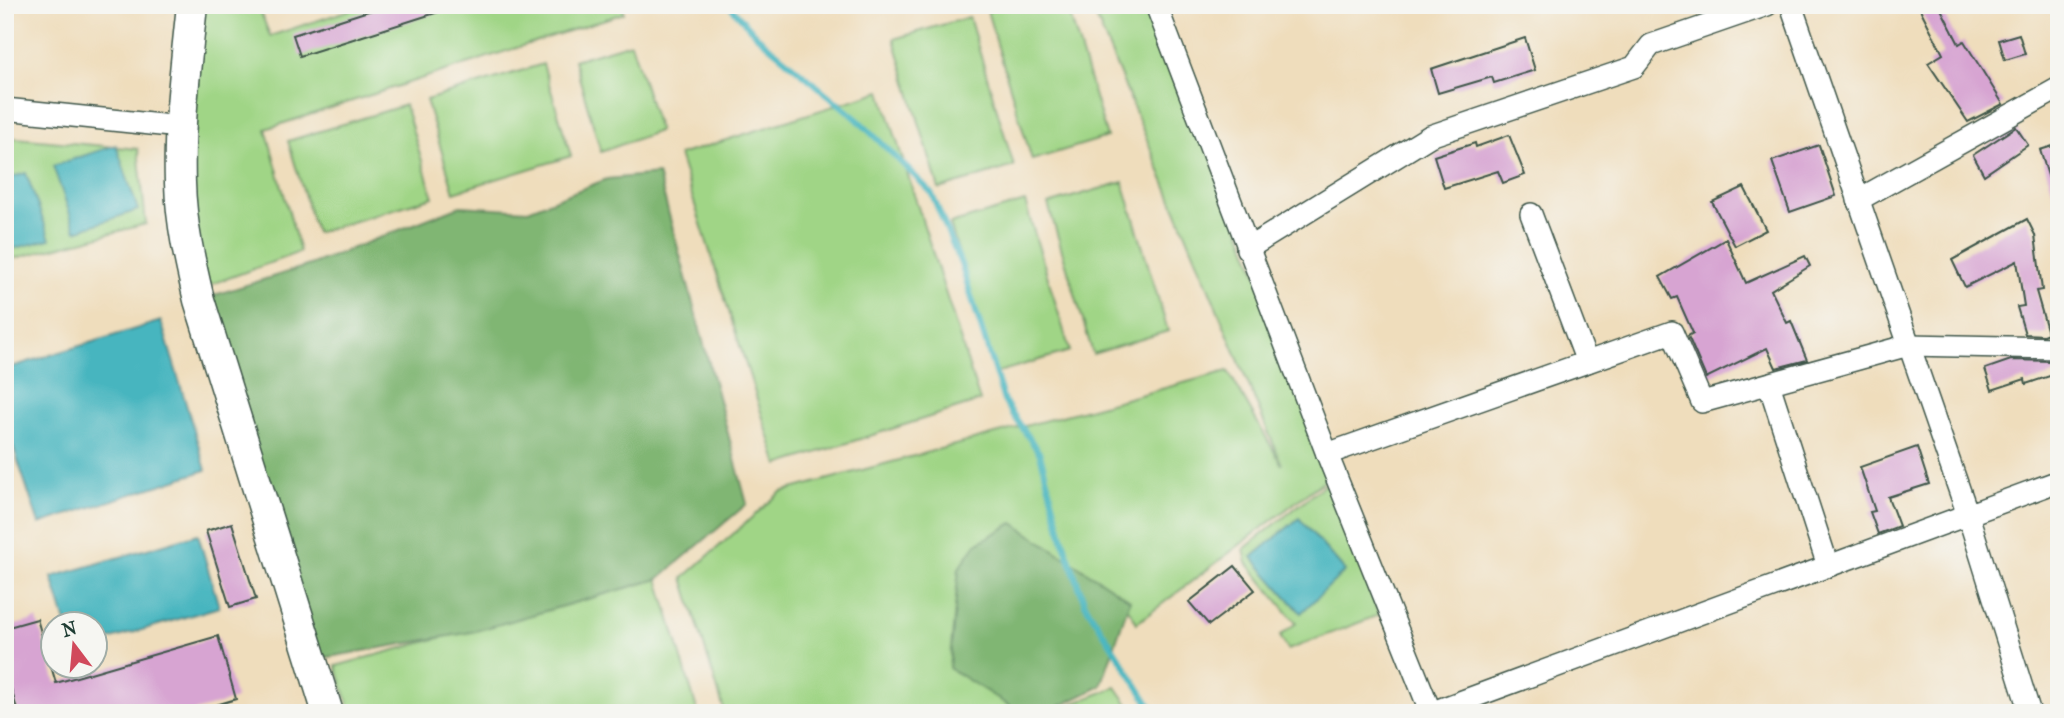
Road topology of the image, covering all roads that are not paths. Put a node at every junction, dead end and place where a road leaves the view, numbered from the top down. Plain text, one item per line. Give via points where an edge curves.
1 (192, 5) edge
2 (1156, 5) edge
3 (1767, 5) edge
4 (1791, 5) edge
5 (2059, 88) edge
6 (5, 108) edge
7 (180, 127) junction
8 (1858, 200) junction
9 (1531, 214) dead end
10 (1248, 249) junction
11 (1909, 345) junction
12 (2059, 348) edge
13 (1587, 362) junction
14 (1769, 384) junction
15 (1327, 454) junction
16 (2059, 481) edge
17 (1968, 515) junction
18 (1828, 566) junction
19 (328, 713) edge
20 (1431, 713) edge
21 (2030, 713) edge

1 - 7 street
2 - 10 street
3 - 10 street via 1651,45 1634,67 1430,136
4 - 8 street
5 - 8 street
6 - 7 street
7 - 19 street via 182,211 199,300
8 - 11 street
9 - 13 street
10 - 15 street
11 - 12 street
11 - 14 street
11 - 17 street
13 - 14 street via 1672,332 1702,402
13 - 15 street
14 - 18 street
15 - 20 street
16 - 17 street
17 - 18 street
17 - 21 street
18 - 20 street

